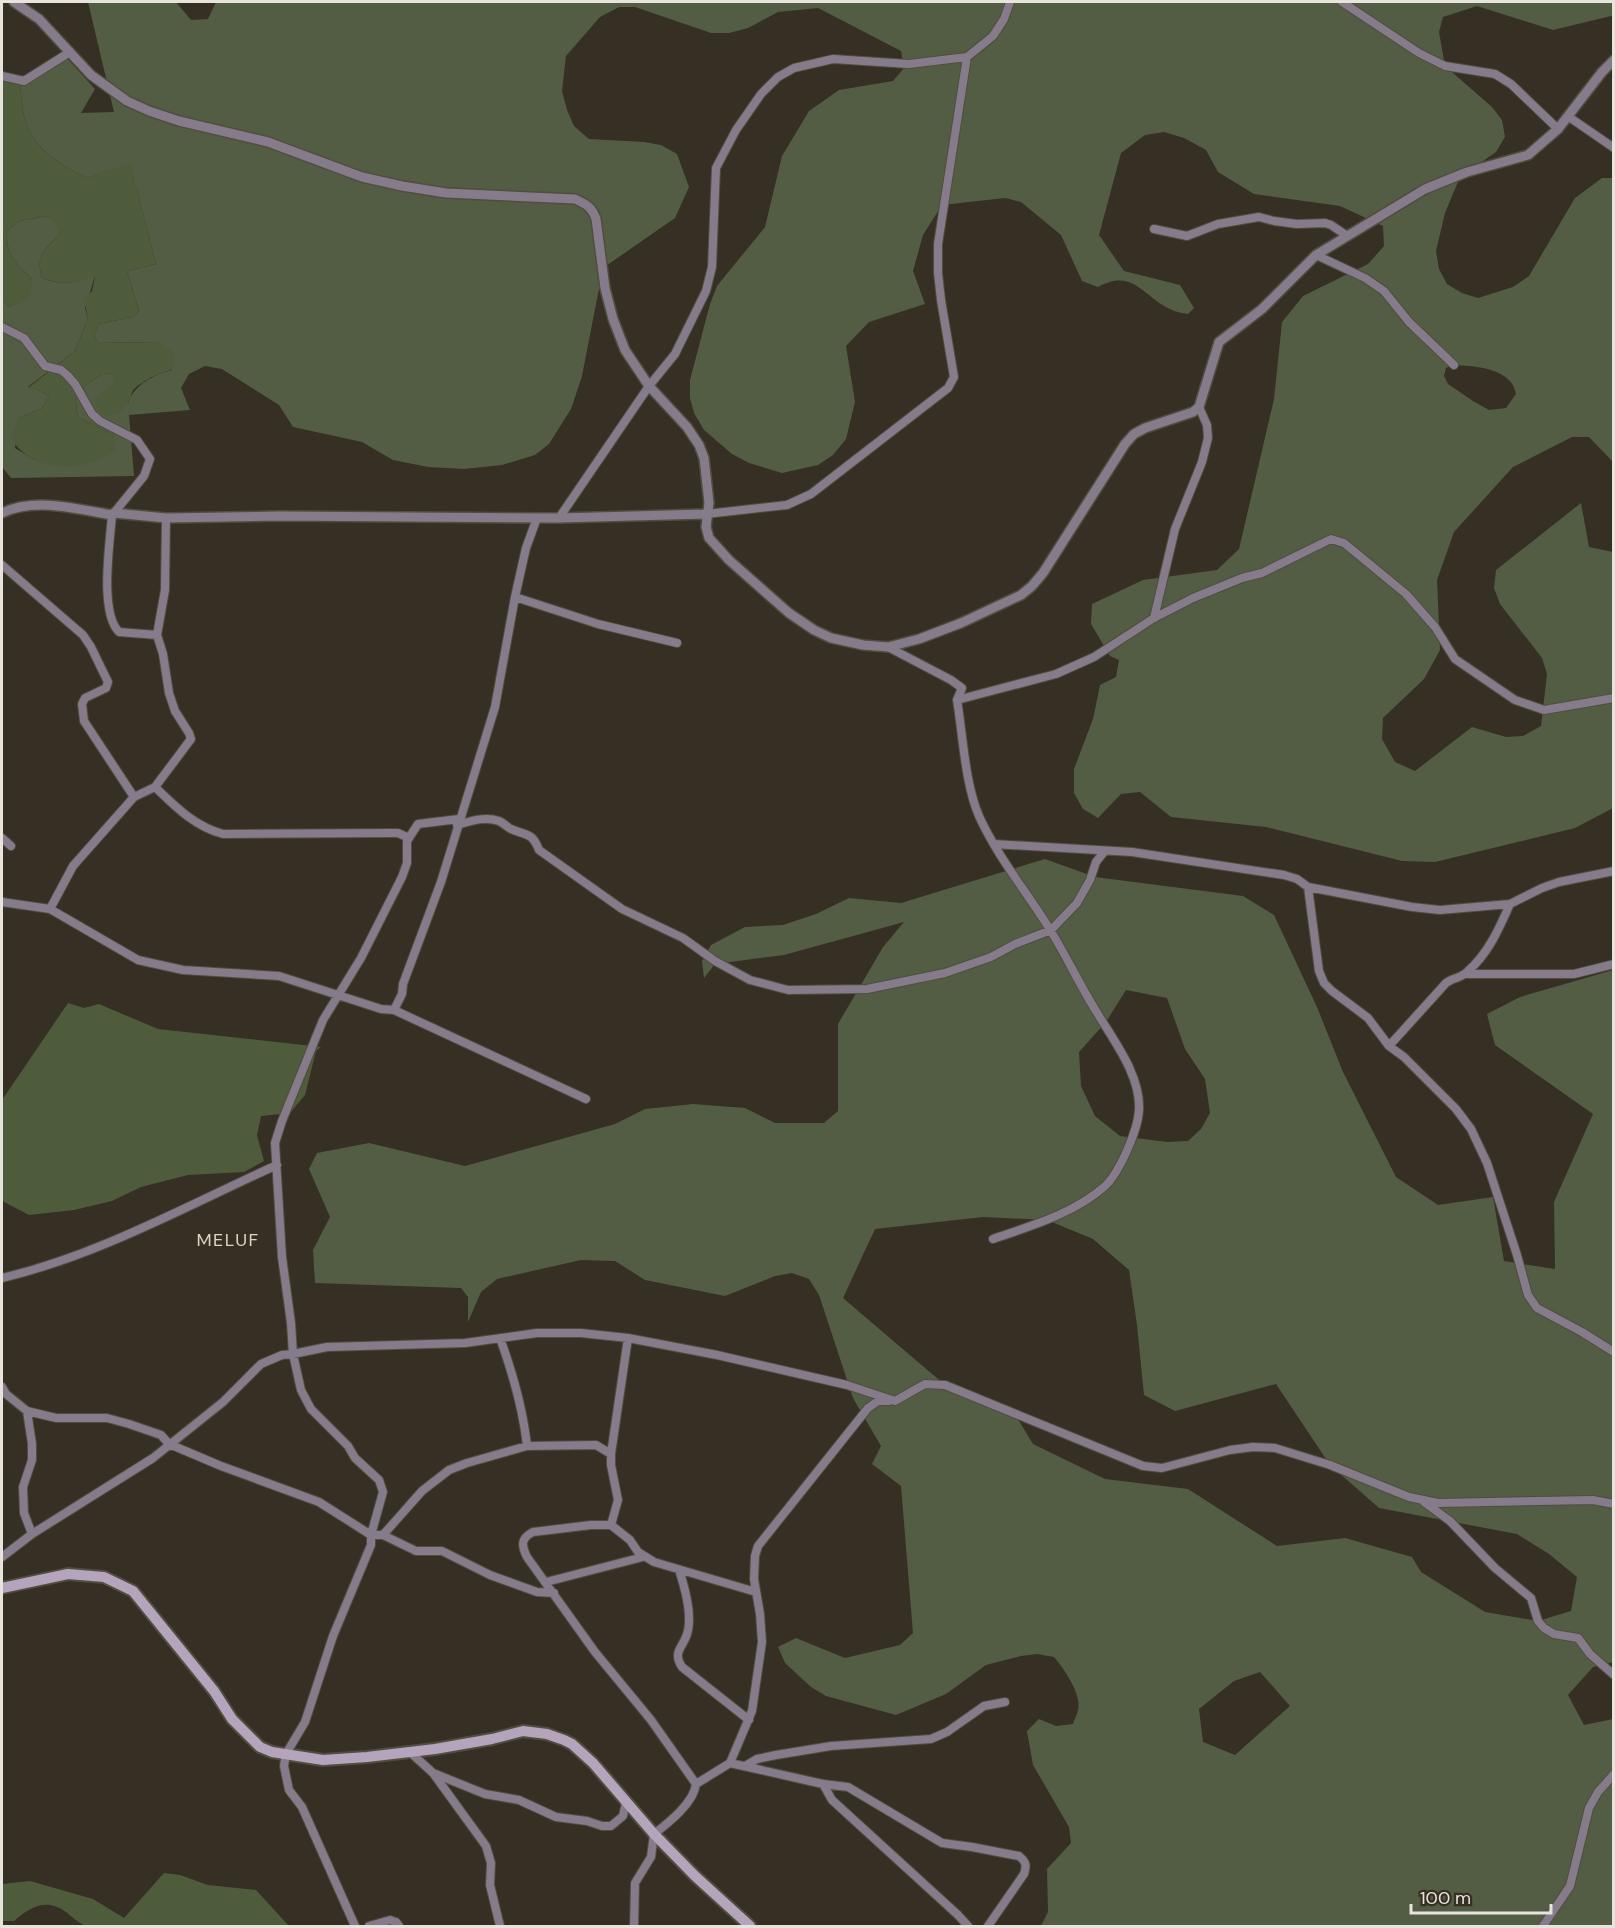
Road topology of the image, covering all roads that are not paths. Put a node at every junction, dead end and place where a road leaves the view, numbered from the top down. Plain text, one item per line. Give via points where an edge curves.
1 (14, 2) edge
2 (1010, 2) edge
3 (1342, 2) edge
4 (70, 52) junction
5 (967, 57) junction
6 (1614, 60) edge
7 (2, 76) edge
8 (1569, 117) junction
9 (1558, 129) junction
10 (1614, 148) edge
11 (1154, 229) dead end
12 (1346, 235) junction
13 (1316, 255) junction
14 (2, 327) edge
15 (1454, 365) dead end
16 (649, 386) junction
17 (1199, 407) junction
18 (2, 513) edge
19 (113, 514) junction
20 (706, 514) junction
21 (166, 518) junction
22 (537, 518) junction
23 (559, 518) junction
24 (2, 565) edge
25 (515, 597) junction
26 (1154, 618) junction
27 (157, 636) junction
28 (677, 643) dead end
29 (888, 647) junction
30 (1614, 698) edge
31 (957, 700) junction
32 (155, 787) junction
33 (134, 797) junction
34 (458, 822) junction
35 (2, 838) edge
36 (409, 838) junction
37 (994, 844) junction
38 (11, 846) dead end
39 (1104, 852) junction
40 (1614, 871) edge
41 (1308, 886) junction
42 (2, 902) edge
43 (1510, 904) junction
44 (50, 909) junction
45 (1051, 930) junction
46 (1614, 964) edge
47 (1465, 974) junction
48 (338, 993) junction
49 (394, 1010) junction
50 (1389, 1046) junction
51 (586, 1099) dead end
52 (277, 1166) junction
53 (993, 1239) dead end
54 (2, 1278) edge
55 (500, 1338) junction
56 (628, 1338) junction
57 (1614, 1352) edge
58 (293, 1354) junction
59 (2, 1387) edge
60 (895, 1401) junction
61 (27, 1411) junction
62 (170, 1444) junction
63 (527, 1446) junction
64 (611, 1454) junction
65 (1423, 1501) junction
66 (1614, 1504) edge
67 (611, 1525) junction
68 (32, 1534) junction
69 (371, 1535) junction
70 (383, 1535) junction
71 (2, 1557) edge
72 (643, 1557) junction
73 (679, 1570) junction
74 (546, 1582) junction
75 (2, 1588) edge
76 (756, 1592) junction
77 (554, 1593) junction
78 (1614, 1675) edge
79 (1005, 1702) dead end
80 (749, 1720) junction
81 (411, 1753) junction
82 (286, 1754) junction
83 (730, 1763) junction
84 (745, 1766) junction
85 (433, 1773) junction
86 (1614, 1774) edge
87 (696, 1784) junction
88 (824, 1784) junction
89 (626, 1802) junction
90 (654, 1834) junction
91 (355, 1926) edge
92 (369, 1926) edge
93 (399, 1926) edge
94 (500, 1926) edge
95 (634, 1926) edge
96 (750, 1926) edge
97 (968, 1926) edge
98 (988, 1926) edge
99 (1544, 1926) edge

1 - 4 street via 39,19
2 - 5 street via 993,36
3 - 9 street via 1445,66 1495,74
4 - 7 street via 24,81
4 - 16 street via 113,92 149,111 268,142 362,177 446,193 575,199 586,204 596,219 613,319 625,350
5 - 16 street via 909,64 833,59 794,68 761,94 716,168 712,267 706,291 675,354
5 - 20 street via 938,244 940,300 954,377 948,388 811,494 787,505
6 - 8 street
8 - 9 street
8 - 10 street
9 - 12 street via 1528,155 1435,184
11 - 12 street via 1181,237 1218,224 1259,217 1297,224 1325,223
12 - 13 street
13 - 15 street via 1384,291 1408,322
13 - 17 street via 1262,309 1219,342
14 - 19 street via 24,338 45,366 67,375 100,421 137,440 146,451 150,459 144,476
16 - 20 street via 699,445 706,469
16 - 23 street
17 - 26 street via 1208,438 1175,529
17 - 29 street via 1134,434 1043,573 1027,590 961,623
18 - 19 street via 41,505
19 - 21 street
19 - 27 street via 108,582 111,622 119,632
20 - 23 street
20 - 29 street via 709,538 789,613 831,638
21 - 22 street
21 - 27 street via 165,590
22 - 23 street
22 - 25 street
24 - 33 street via 83,635 91,647 108,682 106,688 85,698 84,721
25 - 28 street via 598,624
25 - 34 street via 495,707
26 - 30 street via 1193,598 1262,573 1323,542 1337,540 1406,594 1435,627 1455,659 1515,700 1544,710
26 - 31 street via 1094,657 1056,674
27 - 32 street via 169,693 191,739
29 - 31 street via 962,688
31 - 37 street via 972,796
32 - 33 street
32 - 36 street via 189,819 224,834 391,832
33 - 44 street via 73,866
34 - 36 street via 418,824
34 - 45 street via 489,819 528,833 539,850 622,909 683,938 750,980 788,990 867,989 899,984 991,957
34 - 49 street via 441,882
35 - 38 street
36 - 48 street via 402,877 361,958
37 - 39 street
37 - 45 street
39 - 41 street via 1132,852 1284,875
39 - 45 street via 1077,903
40 - 43 street via 1559,882
41 - 43 street via 1440,910
41 - 50 street via 1324,983 1368,1018
42 - 44 street
43 - 47 street via 1496,937
44 - 48 street via 138,960 183,970 279,976
45 - 53 street via 1129,1069 1136,1084 1139,1110 1117,1172 1103,1188 1071,1209
46 - 47 street via 1574,974
47 - 50 street via 1446,983
48 - 49 street
48 - 52 street via 279,1127 275,1143
49 - 51 street
50 - 57 street via 1456,1109 1471,1129 1487,1163 1528,1295 1537,1308
52 - 54 street via 118,1240
52 - 58 street
55 - 56 street via 570,1333
55 - 58 street via 465,1343 327,1347
55 - 63 street via 524,1414
56 - 60 street via 847,1385
56 - 64 street
58 - 62 street via 261,1364 223,1402
58 - 69 street via 301,1390 311,1409 379,1480 383,1492
59 - 61 street
60 - 65 street via 925,1384 945,1385 1143,1466 1162,1468 1230,1450 1275,1448
60 - 76 street via 878,1401 868,1408 758,1546
61 - 62 street via 56,1418 113,1419 162,1435
61 - 68 street via 32,1461 23,1486 24,1513
62 - 68 street
62 - 69 street via 319,1502
63 - 64 street via 596,1444
63 - 70 street via 449,1470 422,1491
64 - 67 street via 618,1500
65 - 66 street via 1593,1500
65 - 78 street via 1450,1521 1495,1568 1531,1598 1544,1628 1578,1638
67 - 72 street via 626,1535
67 - 74 street via 533,1532 526,1536 523,1549
68 - 71 street
69 - 70 street
69 - 82 street via 371,1545 333,1636 305,1722
70 - 77 street via 416,1551 442,1551 490,1575 537,1592
72 - 73 street
72 - 74 street
73 - 76 street
73 - 80 street via 688,1600 688,1631 677,1652 678,1660
74 - 77 street
75 - 82 main road via 68,1574 104,1577 133,1591 232,1719 260,1747
76 - 80 street via 762,1642
77 - 87 street
79 - 84 street via 984,1706 931,1739 831,1746 757,1759
80 - 83 street
81 - 82 main road via 323,1760
81 - 85 street
81 - 89 main road via 523,1731 547,1734 572,1744
82 - 91 street via 289,1790 303,1807
83 - 84 street
83 - 87 street
84 - 88 street
85 - 89 street via 485,1794 519,1800 556,1817 602,1826 618,1821
85 - 94 street via 489,1852 490,1885
86 - 99 street via 1589,1808 1570,1886
87 - 90 street via 675,1818
88 - 97 street via 832,1800
88 - 98 street via 848,1787 942,1843 1019,1856 1025,1861 1024,1874
89 - 90 main road
90 - 95 street via 651,1857 635,1884
90 - 96 main road
92 - 93 street via 390,1920

